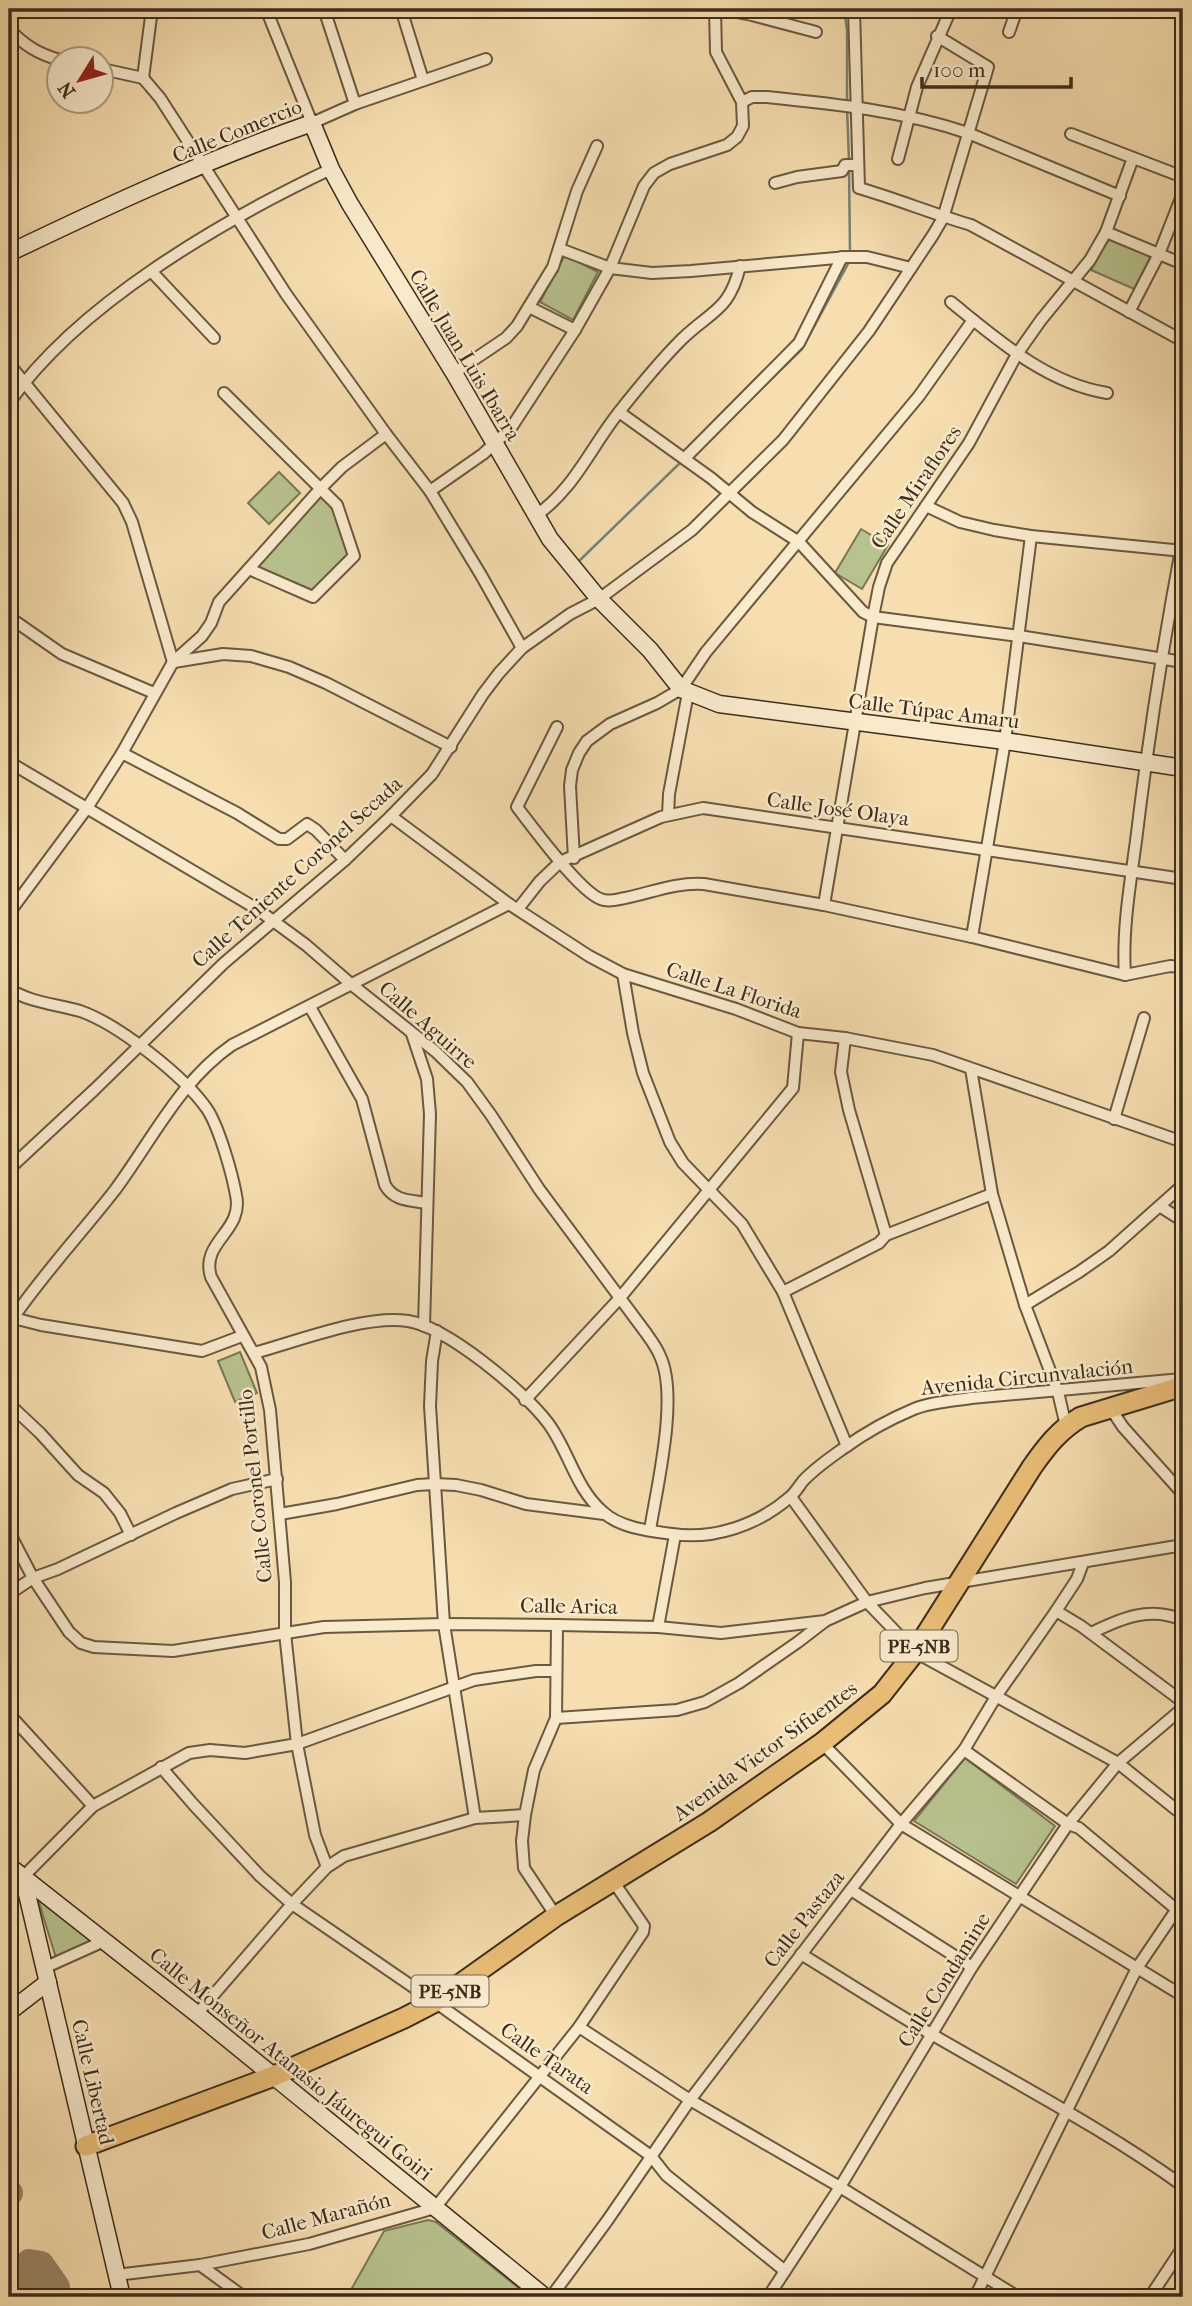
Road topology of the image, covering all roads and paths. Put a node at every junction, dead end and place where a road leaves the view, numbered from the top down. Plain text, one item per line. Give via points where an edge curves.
1 (152, 9) edge
2 (266, 9) edge
3 (324, 9) edge
4 (401, 9) edge
5 (715, 9) edge
6 (720, 9) edge
7 (854, 9) edge
8 (951, 9) edge
9 (1017, 9) edge
10 (9, 29) edge
11 (816, 32) dead end
12 (1009, 32) dead end
13 (937, 36) junction
14 (46, 55) edge
15 (486, 59) dead end
16 (116, 72) edge
17 (143, 78) junction
18 (423, 80) junction
19 (742, 102) junction
20 (355, 104) junction
21 (857, 107) junction
22 (910, 117) junction
23 (312, 123) junction
24 (968, 132) junction
25 (1071, 134) dead end
26 (597, 146) dead end
27 (1133, 158) junction
28 (898, 159) dead end
29 (859, 165) junction
30 (204, 166) junction
31 (331, 169) junction
32 (1183, 177) edge
33 (775, 183) dead end
34 (1183, 193) edge
35 (1120, 196) junction
36 (237, 217) junction
37 (943, 218) junction
38 (1106, 232) junction
39 (560, 248) junction
40 (9, 253) edge
41 (1159, 254) junction
42 (847, 257) junction
43 (1183, 264) edge
44 (740, 266) junction
45 (610, 268) junction
46 (911, 268) junction
47 (152, 272) junction
48 (1074, 281) junction
49 (951, 302) dead end
50 (528, 307) junction
51 (1129, 312) junction
52 (973, 320) junction
53 (575, 330) junction
54 (214, 338) dead end
55 (1183, 341) edge
56 (1017, 354) junction
57 (9, 364) edge
58 (454, 373) junction
59 (23, 383) junction
60 (224, 393) dead end
61 (1107, 393) dead end
62 (9, 403) edge
63 (619, 412) junction
64 (386, 433) junction
65 (494, 444) junction
66 (685, 458) junction
67 (321, 488) junction
68 (430, 491) junction
69 (729, 494) junction
70 (926, 506) junction
71 (535, 516) junction
72 (1031, 536) junction
73 (1183, 539) edge
74 (799, 542) junction
75 (1182, 551) edge
76 (249, 569) junction
77 (599, 599) junction
78 (9, 617) edge
79 (873, 617) junction
80 (1019, 636) junction
81 (522, 648) junction
82 (1161, 659) junction
83 (173, 662) junction
84 (1183, 662) edge
85 (684, 691) junction
86 (155, 694) junction
87 (856, 722) junction
88 (557, 727) dead end
89 (1005, 741) junction
90 (452, 747) junction
91 (122, 753) junction
92 (9, 762) edge
93 (1145, 762) junction
94 (1183, 768) edge
95 (87, 808) junction
96 (668, 815) junction
97 (391, 816) junction
98 (835, 828) junction
99 (986, 848) junction
100 (574, 858) junction
101 (345, 860) junction
102 (561, 862) junction
103 (1132, 871) junction
104 (1183, 879) edge
105 (824, 905) junction
106 (513, 906) junction
107 (9, 913) edge
108 (274, 922) junction
109 (972, 937) junction
110 (1183, 967) edge
111 (623, 974) junction
112 (1125, 975) junction
113 (351, 984) junction
114 (9, 989) edge
115 (310, 1007) junction
116 (1144, 1018) dead end
117 (410, 1031) junction
118 (798, 1033) junction
119 (845, 1038) junction
120 (139, 1045) junction
121 (971, 1069) junction
122 (187, 1086) junction
123 (1114, 1119) junction
124 (1183, 1142) edge
125 (9, 1169) edge
126 (1183, 1185) edge
127 (709, 1192) junction
128 (992, 1194) junction
129 (427, 1203) junction
130 (1160, 1207) junction
131 (1183, 1222) edge
132 (887, 1235) junction
133 (783, 1292) junction
134 (619, 1299) junction
135 (1025, 1305) junction
136 (11, 1321) edge
137 (424, 1326) junction
138 (437, 1331) junction
139 (242, 1336) junction
140 (254, 1353) junction
141 (1183, 1379) edge
142 (1183, 1386) edge
143 (1058, 1392) junction
144 (525, 1400) junction
145 (9, 1404) edge
146 (1111, 1409) junction
147 (1066, 1426) junction
148 (847, 1446) junction
149 (277, 1479) junction
150 (435, 1484) junction
151 (1183, 1494) edge
152 (791, 1497) junction
153 (280, 1514) junction
154 (604, 1514) junction
155 (650, 1530) junction
156 (9, 1532) edge
157 (131, 1535) junction
158 (675, 1535) junction
159 (1183, 1545) edge
160 (1083, 1563) junction
161 (33, 1578) junction
162 (961, 1581) junction
163 (9, 1594) edge
164 (867, 1602) junction
165 (1056, 1611) junction
166 (1183, 1620) edge
167 (825, 1621) junction
168 (444, 1624) junction
169 (557, 1625) junction
170 (658, 1627) junction
171 (285, 1633) junction
172 (1091, 1633) junction
173 (915, 1652) junction
174 (556, 1671) junction
175 (453, 1687) junction
176 (997, 1695) junction
177 (1183, 1702) edge
178 (1183, 1708) edge
179 (9, 1714) edge
180 (556, 1718) junction
181 (822, 1743) junction
182 (297, 1744) junction
183 (964, 1750) junction
184 (1118, 1763) junction
185 (161, 1767) junction
186 (93, 1806) junction
187 (524, 1815) junction
188 (1183, 1815) edge
189 (475, 1818) junction
190 (901, 1824) junction
191 (1068, 1824) junction
192 (9, 1866) edge
193 (327, 1867) junction
194 (23, 1877) junction
195 (613, 1881) junction
196 (851, 1891) junction
197 (1021, 1895) junction
198 (1183, 1899) edge
199 (292, 1904) junction
200 (1179, 1912) edge
201 (556, 1916) junction
202 (104, 1941) junction
203 (801, 1954) junction
204 (972, 1967) junction
205 (1137, 1968) junction
206 (46, 1975) junction
207 (1183, 1996) edge
208 (436, 2002) junction
209 (9, 2012) edge
210 (197, 2014) junction
211 (579, 2027) junction
212 (932, 2034) junction
213 (274, 2076) junction
214 (541, 2077) junction
215 (690, 2100) junction
216 (1068, 2111) junction
217 (86, 2146) junction
218 (651, 2156) junction
219 (1183, 2186) edge
220 (840, 2188) junction
221 (435, 2208) junction
222 (1183, 2247) edge
223 (200, 2265) junction
224 (785, 2271) junction
225 (116, 2276) junction
226 (986, 2277) junction
227 (122, 2297) edge
228 (244, 2297) edge
229 (545, 2297) edge
230 (551, 2297) edge
231 (768, 2297) edge
232 (975, 2297) edge
233 (1018, 2297) edge
234 (1150, 2297) edge

1 - 17 street
2 - 23 street, Calle Juan Luis Ibarra
3 - 20 street
4 - 18 street
5 - 19 street via 716,52
6 - 11 street
7 - 21 street
8 - 13 street
9 - 12 street
10 - 14 street
13 - 22 street
13 - 24 street, Calle Teniente Coronel Secada via 988,67
15 - 18 street, Calle Comercio
16 - 17 street
17 - 30 street
18 - 20 street, Calle Comercio
19 - 21 street via 766,97
19 - 45 street via 743,126 737,137 654,173 644,186
20 - 23 street, Calle Comercio
21 - 22 street
21 - 29 street
22 - 24 street
22 - 28 street
23 - 30 street, Calle Comercio
23 - 31 street, Calle Juan Luis Ibarra
24 - 35 street
24 - 37 street, Calle Teniente Coronel Secada
25 - 27 street
26 - 39 street
27 - 32 street
27 - 35 street, Calle Miraflores
29 - 33 street
29 - 37 street via 859,188
30 - 36 street
30 - 40 street, Calle Comercio
31 - 36 street
31 - 58 street, Calle Juan Luis Ibarra
34 - 41 street
35 - 38 street, Calle Miraflores
36 - 47 street
36 - 64 street
37 - 46 street, Calle Teniente Coronel Secada
37 - 48 street via 971,225
38 - 41 street
38 - 48 street, Calle Miraflores
39 - 45 street
39 - 50 street
41 - 43 street
41 - 51 street
42 - 44 street
42 - 46 street
42 - 66 street via 799,342
44 - 45 street via 652,273
44 - 63 street via 729,299 680,341
45 - 53 street
46 - 69 street, Calle Teniente Coronel Secada via 869,331 791,429
47 - 54 street
47 - 59 street via 92,316
48 - 51 street
48 - 56 street, Calle Miraflores
49 - 52 street
50 - 53 street
50 - 58 street via 506,338
51 - 55 street
52 - 56 street
52 - 74 street via 919,396
53 - 65 street via 511,428
56 - 61 street via 1082,389
56 - 70 street, Calle Miraflores via 969,443
57 - 59 street
58 - 65 street, Calle Juan Luis Ibarra
59 - 62 street
59 - 83 street via 123,503
60 - 67 street
63 - 66 street
63 - 71 street via 571,482 552,505
64 - 67 street
64 - 68 street
65 - 68 street
65 - 71 street, Calle Juan Luis Ibarra
66 - 69 street
67 - 76 street
67 - 76 street via 337,505 354,555 313,597
68 - 81 street
69 - 74 street
69 - 77 street, Calle Teniente Coronel Secada via 692,530
70 - 72 street via 960,522
70 - 79 street, Calle Miraflores via 887,563
71 - 77 street, Calle Juan Luis Ibarra
72 - 75 street
72 - 80 street
73 - 75 street
74 - 79 street via 863,612
74 - 85 street via 706,652
75 - 82 street
76 - 83 street via 219,602 202,636
77 - 81 street, Calle Teniente Coronel Secada
77 - 85 street, Calle Juan Luis Ibarra
78 - 86 street via 62,654
79 - 80 street
79 - 87 street, Calle Miraflores
80 - 82 street
80 - 89 street
81 - 90 street, Calle Teniente Coronel Secada via 483,694
82 - 84 street
82 - 93 street
83 - 86 street
83 - 90 street via 223,654 289,667
85 - 87 street, Calle Túpac Amaru via 719,704
85 - 96 street
85 - 100 street via 610,724 579,753 570,786
86 - 91 street
87 - 89 street, Calle Túpac Amaru
87 - 98 street, Calle Miraflores
88 - 102 street via 517,807
89 - 93 street, Calle Túpac Amaru
89 - 99 street
90 - 97 street, Calle Teniente Coronel Secada
91 - 95 street
91 - 101 street via 279,839 287,839 307,824
92 - 95 street, Calle Aguirre
93 - 94 street, Calle Túpac Amaru
93 - 103 street
95 - 107 street
95 - 108 street, Calle Aguirre
96 - 98 street, Calle José Olaya via 703,808
96 - 100 street, Calle José Olaya
97 - 101 street, Calle Teniente Coronel Secada
97 - 106 street, Calle La Florida
98 - 99 street, Calle José Olaya
98 - 105 street, Calle Miraflores
99 - 103 street, Calle José Olaya
99 - 109 street
100 - 102 street, Calle José Olaya
101 - 108 street, Calle Teniente Coronel Secada
102 - 105 street via 591,895 603,901 687,883
102 - 106 street, Calle José Olaya
103 - 104 street, Calle José Olaya
103 - 112 street
105 - 109 street
106 - 111 street, Calle La Florida
106 - 113 street
108 - 113 street, Calle Aguirre
108 - 120 street, Calle Teniente Coronel Secada
109 - 112 street
110 - 112 street
111 - 118 street, Calle La Florida
111 - 127 street via 643,1073 670,1142
113 - 115 street
113 - 117 street, Calle Aguirre
114 - 120 street, Calle Coronel Portillo via 23,998 81,1012
115 - 122 street via 232,1045
115 - 129 street via 362,1099 384,1185 397,1198
116 - 123 street
117 - 129 street via 427,1079
117 - 134 street, Calle Aguirre via 467,1082
118 - 119 street, Calle La Florida
118 - 127 street via 793,1088
119 - 121 street, Calle La Florida via 933,1055
119 - 132 street via 841,1072 849,1110
120 - 122 street, Calle Coronel Portillo
120 - 125 street, Calle Teniente Coronel Secada
121 - 123 street, Calle La Florida
121 - 128 street
122 - 136 street via 114,1190
122 - 139 street, Calle Coronel Portillo via 214,1121 236,1196 234,1223 213,1250 208,1266
123 - 124 street, Calle La Florida
126 - 130 street
127 - 133 street via 742,1224
127 - 134 street
128 - 132 street
128 - 135 street
129 - 137 street
130 - 131 street
130 - 135 street via 1109,1251
132 - 133 street
133 - 148 street
134 - 144 street
134 - 155 street, Calle Aguirre via 661,1357 665,1377 667,1413
135 - 143 street
136 - 139 street via 202,1351
137 - 138 street, Avenida Circunvalación
137 - 140 street, Avenida Circunvalación via 408,1321 365,1324
138 - 144 street, Avenida Circunvalación
138 - 150 street via 430,1406
139 - 140 street, Calle Coronel Portillo
140 - 149 street, Calle Coronel Portillo via 270,1410
141 - 143 street, Avenida Circunvalación
142 - 146 highway, Avenida Victor Sifuentes / PE-5NB
143 - 147 street
143 - 148 street, Avenida Circunvalación via 937,1402 914,1409
144 - 154 street, Avenida Circunvalación via 547,1422 577,1480
145 - 157 street via 78,1475 104,1493
146 - 147 highway, Avenida Victor Sifuentes / PE-5NB
146 - 151 street
147 - 162 highway, Avenida Victor Sifuentes / PE-5NB via 1032,1467
148 - 152 street, Avenida Circunvalación via 804,1480
149 - 153 street, Calle Coronel Portillo
149 - 157 street via 232,1489
150 - 153 street
150 - 154 street via 481,1490 526,1504
150 - 168 street
152 - 158 street, Avenida Circunvalación via 731,1531
152 - 164 street
153 - 171 street, Calle Coronel Portillo
154 - 155 street, Avenida Circunvalación via 621,1524
155 - 158 street, Avenida Circunvalación
156 - 161 street, Calle Arica
157 - 161 street
158 - 170 street
159 - 160 street, Calle Arica
160 - 162 street, Calle Arica
160 - 165 street, Calle Pastaza
161 - 163 street
161 - 171 street, Calle Arica via 69,1632 94,1647 173,1650
162 - 164 street, Calle Arica
162 - 173 highway, Avenida Victor Sifuentes / PE-5NB
164 - 167 street, Calle Arica
164 - 173 street
165 - 172 street
165 - 176 street, Calle Pastaza
166 - 172 street via 1142,1613
167 - 170 street, Calle Arica via 721,1633
167 - 180 street via 705,1702 677,1710
168 - 169 street, Calle Arica
168 - 171 street, Calle Arica via 324,1627
168 - 175 street
169 - 170 street, Calle Arica
169 - 174 street
171 - 182 street, Calle Coronel Portillo
172 - 177 street
173 - 176 street
173 - 181 highway, Avenida Victor Sifuentes / PE-5NB via 882,1694
174 - 175 street via 474,1680
174 - 180 street
175 - 182 street
175 - 189 street
176 - 183 street, Calle Pastaza
176 - 184 street
178 - 184 street, Calle Condamine
179 - 186 street
180 - 187 street via 534,1770
181 - 190 street
181 - 195 highway, Avenida Victor Sifuentes / PE-5NB via 709,1822
182 - 185 street via 245,1753 189,1753
182 - 193 street, Calle Coronel Portillo via 315,1835
183 - 190 street, Calle Pastaza
183 - 191 street
184 - 188 street
184 - 191 street, Calle Condamine
185 - 186 street
185 - 199 street, Calle Tarata via 260,1876
186 - 194 street
187 - 189 street
187 - 201 street via 524,1868
189 - 193 street via 362,1849
190 - 196 street, Calle Pastaza
190 - 197 street
191 - 197 street, Calle Condamine
191 - 200 street via 1079,1828
192 - 194 street, Calle Monseñor Atanasio Jáuregui Goiri
193 - 199 street
194 - 202 street, Calle Monseñor Atanasio Jáuregui Goiri
194 - 206 street, Calle Libertad
195 - 201 highway, PE-5NB
195 - 211 street via 644,1930
196 - 203 street, Calle Pastaza
196 - 204 street
197 - 204 street, Calle Condamine
197 - 205 street
198 - 200 street
199 - 208 street, Calle Tarata
199 - 210 street
200 - 205 street
201 - 208 highway, PE-5NB
202 - 206 street
202 - 210 street, Calle Monseñor Atanasio Jáuregui Goiri
203 - 212 street
203 - 215 street, Calle Pastaza
204 - 212 street, Calle Condamine
205 - 207 street
205 - 216 street
206 - 209 street
206 - 217 street, Calle Libertad
208 - 213 highway, PE-5NB
208 - 214 street, Calle Tarata
210 - 213 street, Calle Monseñor Atanasio Jáuregui Goiri
211 - 214 street
211 - 215 street
212 - 216 street
212 - 220 street, Calle Condamine
213 - 217 highway, PE-5NB
213 - 221 street, Calle Monseñor Atanasio Jáuregui Goiri
214 - 218 street, Calle Tarata
214 - 221 street
215 - 218 street, Calle Pastaza
215 - 220 street
216 - 219 street
216 - 226 street
217 - 225 street, Calle Libertad
218 - 224 street, Calle Tarata via 666,2175
218 - 230 street, Calle Pastaza
220 - 224 street, Calle Condamine
220 - 226 street
221 - 223 street, Calle Marañón via 341,2237
221 - 229 street, Calle Monseñor Atanasio Jáuregui Goiri
222 - 234 street
223 - 225 street, Calle Marañón
223 - 228 street
224 - 231 street, Calle Condamine
225 - 227 street, Calle Libertad
226 - 232 street
226 - 233 street

